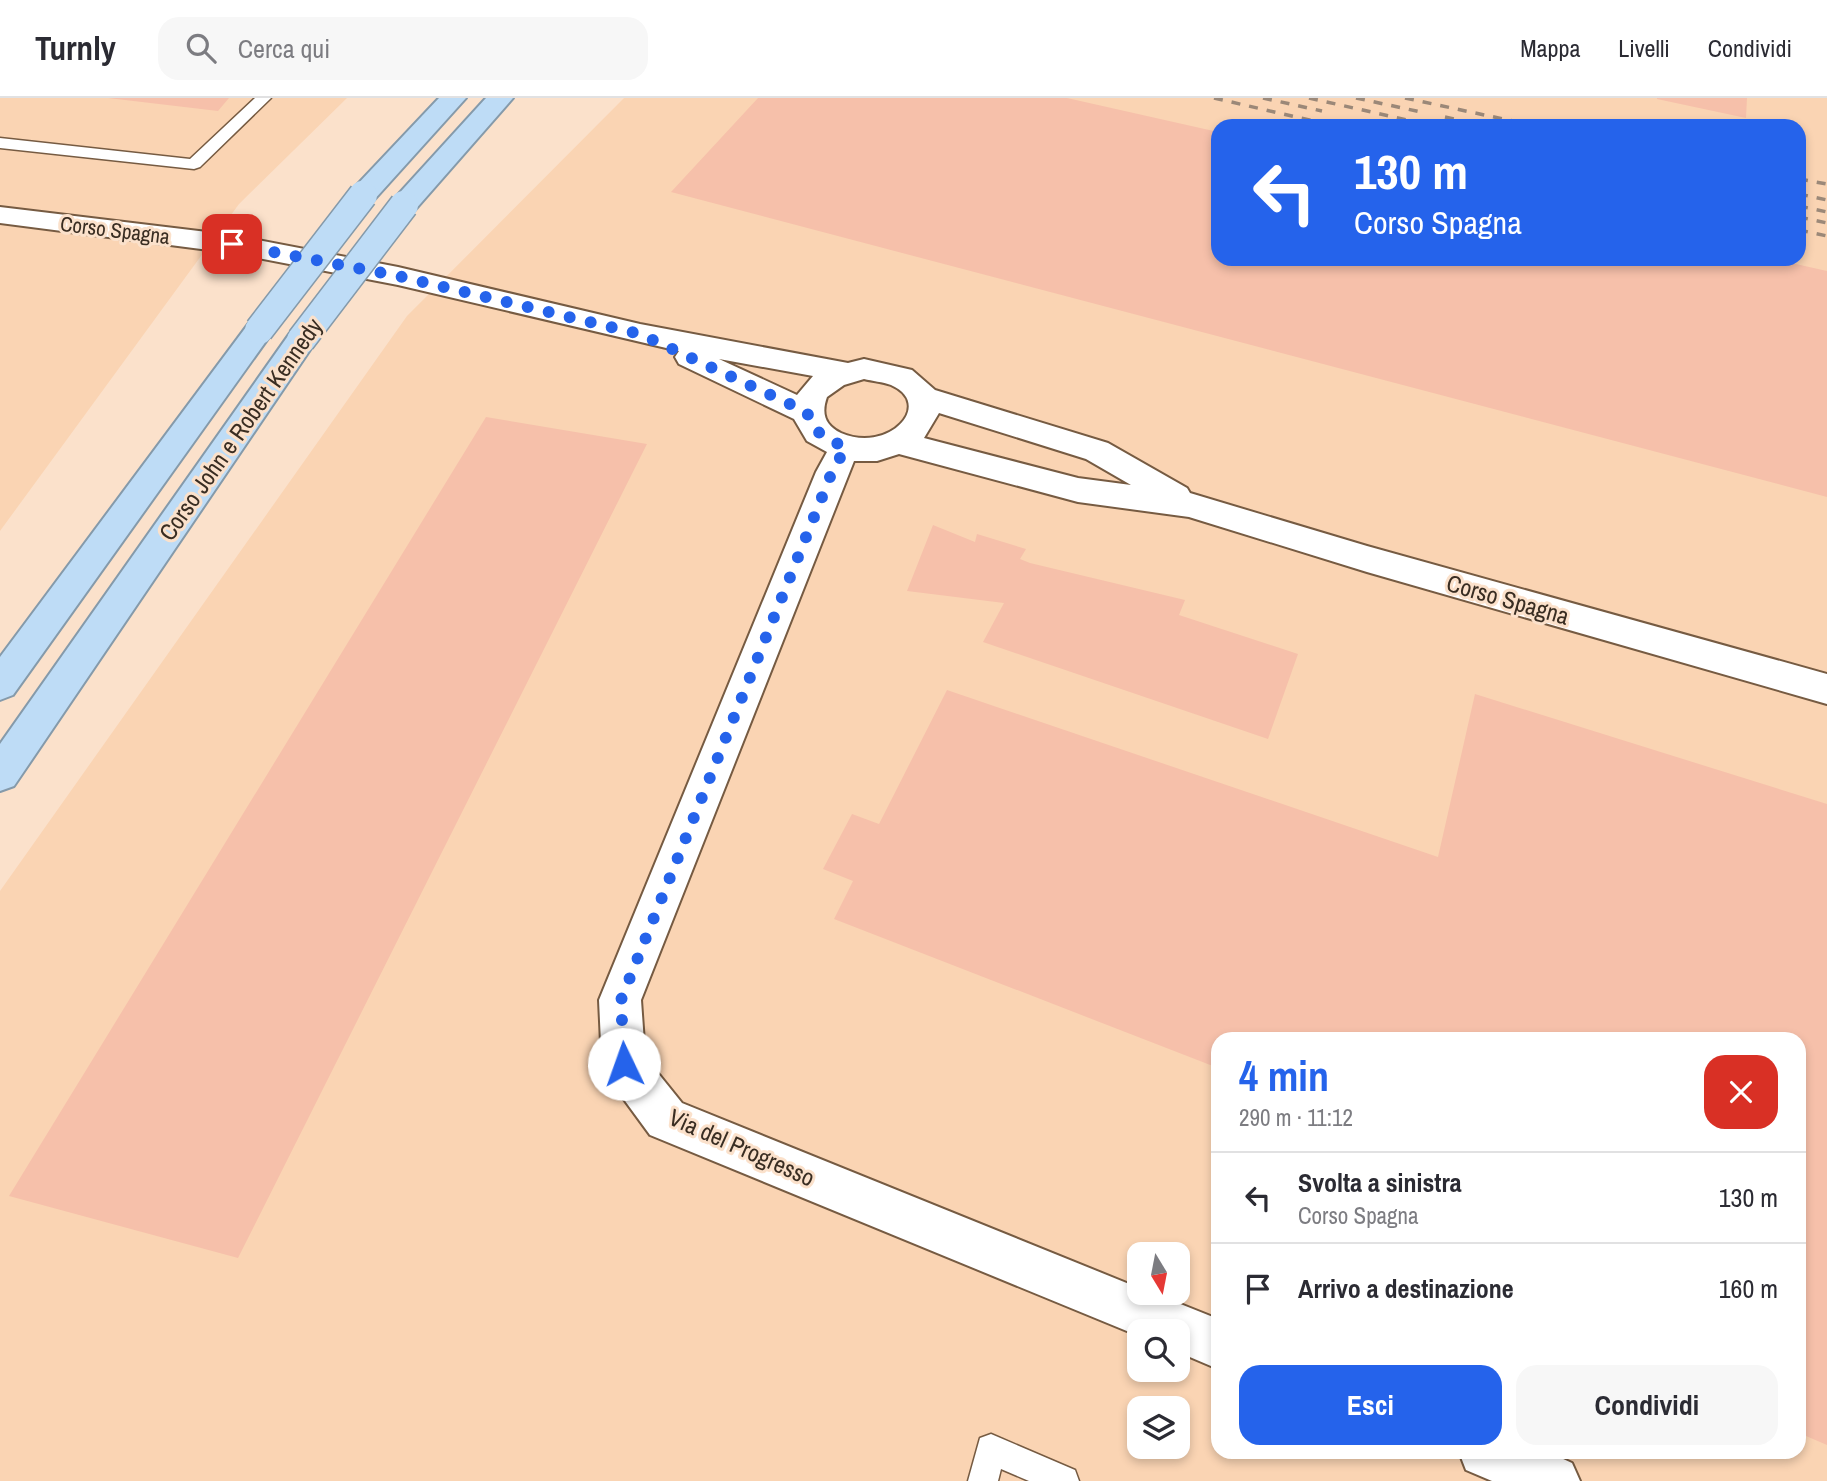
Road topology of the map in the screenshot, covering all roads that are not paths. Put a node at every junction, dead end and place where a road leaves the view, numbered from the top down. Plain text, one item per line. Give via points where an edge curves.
1 (264, 98) edge
2 (453, 98) edge
3 (500, 98) edge
4 (0, 143) edge
5 (0, 215) edge
6 (640, 334) junction
7 (845, 372) junction
8 (923, 397) junction
9 (807, 412) junction
10 (899, 443) junction
11 (846, 447) junction
12 (1189, 505) junction
13 (0, 685) edge
14 (1827, 689) edge
15 (0, 775) edge
16 (1211, 1341) edge
17 (1501, 1459) edge
18 (984, 1481) edge
19 (1064, 1481) edge
20 (1554, 1481) edge

1 - 4 lane via 194,164
2 - 13 highway, Corso John e Robert Kennedy, bridge via 363,195
3 - 15 highway, Corso John e Robert Kennedy, bridge via 404,205 301,340
5 - 6 street, Corso Spagna via 232,244 398,276
6 - 7 street, Corso Spagna
6 - 9 street, Corso Spagna
7 - 8 street, Corso Spagna via 892,373
7 - 9 street via 817,388
8 - 10 street via 922,422
8 - 12 street, Corso Spagna via 1097,451
9 - 11 street, Corso Spagna via 811,426 822,437
10 - 11 street, Corso Spagna via 880,449
10 - 12 street, Corso Spagna via 1079,490
11 - 16 street, Via del Progresso via 827,484 621,1000 624,1064 666,1119
12 - 14 street, Corso Spagna
17 - 20 street
18 - 19 lane via 991,1449

